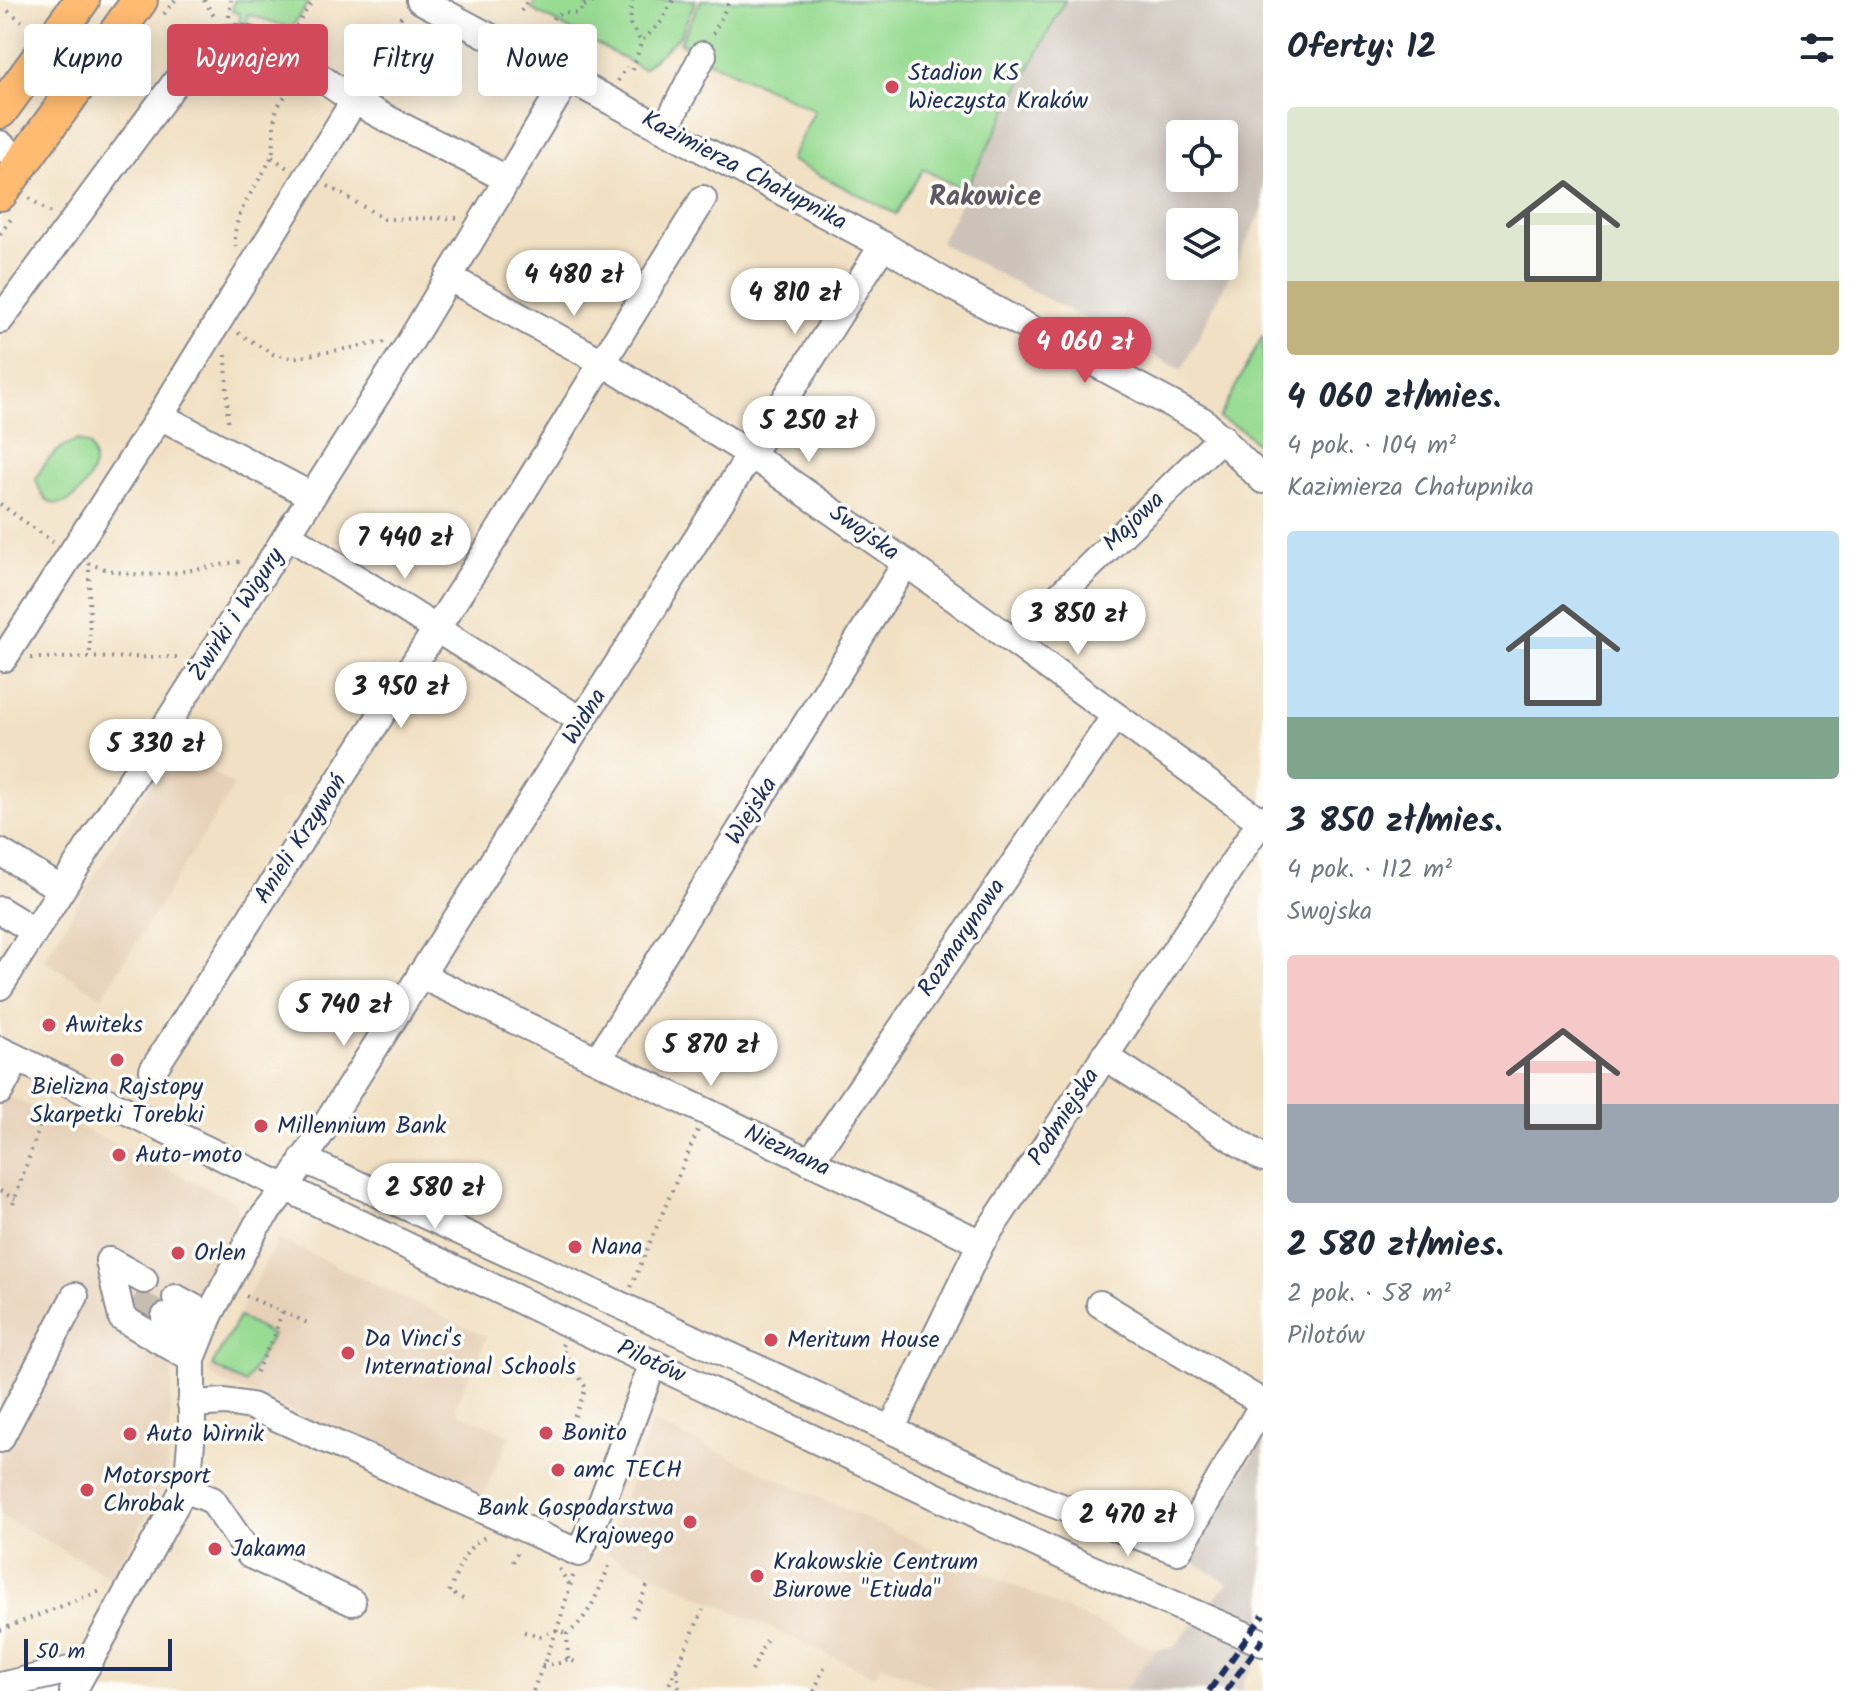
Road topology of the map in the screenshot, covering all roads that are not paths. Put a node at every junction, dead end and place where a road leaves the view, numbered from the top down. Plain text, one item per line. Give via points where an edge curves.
1 (82, 0) edge
2 (162, 1) edge
3 (435, 3) edge
4 (478, 27) edge
5 (703, 55) road end
6 (597, 93) edge
7 (557, 96) edge
8 (353, 100) junction
9 (0, 111) edge
10 (665, 129) junction
11 (10, 153) edge
12 (506, 179) junction
13 (14, 195) edge
14 (703, 199) dead end
15 (883, 245) junction
16 (448, 277) junction
17 (0, 320) edge
18 (602, 362) junction
19 (160, 416) junction
20 (1222, 437) junction
21 (750, 454) junction
22 (1263, 480) edge
23 (312, 496) junction
24 (288, 535) junction
25 (906, 563) junction
26 (436, 630) junction
27 (1013, 641) junction
28 (4, 658) road end
29 (1115, 716) junction
30 (582, 721) junction
31 (1262, 820) edge
32 (0, 852) edge
33 (61, 889) junction
34 (0, 910) edge
35 (34, 931) junction
36 (420, 975) junction
37 (0, 986) edge
38 (8, 1054) edge
39 (1104, 1056) junction
40 (598, 1059) junction
41 (153, 1070) dead end
42 (0, 1091) edge
43 (1263, 1158) edge
44 (303, 1159) junction
45 (810, 1162) junction
46 (286, 1188) junction
47 (981, 1243) junction
48 (131, 1289) dead end
49 (75, 1296) dead end
50 (1100, 1304) dead end
51 (170, 1307) tunnel mouth
52 (200, 1337) junction
53 (653, 1363) junction
54 (191, 1404) junction
55 (1263, 1404) edge
56 (891, 1430) junction
57 (0, 1439) edge
58 (184, 1489) junction
59 (352, 1602) dead end
60 (1263, 1643) edge
61 (87, 1666) junction
62 (0, 1686) edge
63 (73, 1691) edge

1 - 9 main road
2 - 11 main road
3 - 4 street, Kazimierza Chałupnika
5 - 10 street
6 - 10 street, Kazimierza Chałupnika
7 - 12 street, Żwirki i Wigury
8 - 12 street
8 - 17 street via 279,52 244,39 217,39 201,49
8 - 19 street via 222,323
10 - 15 street, Kazimierza Chałupnika
11 - 13 main road
12 - 16 street, Żwirki i Wigury
14 - 18 street, Anieli Krzywoń
15 - 20 street, Kazimierza Chałupnika via 1203,421
15 - 21 street, Widna
16 - 18 street, Swojska
16 - 23 street, Żwirki i Wigury
18 - 21 street, Swojska
18 - 26 street, Anieli Krzywoń
19 - 23 street
19 - 28 street via 80,560
20 - 22 street, Kazimierza Chałupnika
20 - 27 street, Majowa
21 - 25 street, Swojska
21 - 30 street, Widna
23 - 24 street, Żwirki i Wigury
24 - 26 street
24 - 33 street, Żwirki i Wigury
25 - 27 street, Swojska
25 - 40 street, Wiejska
26 - 30 street
26 - 41 street, Anieli Krzywoń
27 - 29 street, Swojska
29 - 31 street, Swojska
29 - 45 street, Rozmarynowa
30 - 36 street, Widna
31 - 39 street, Podmiejska
32 - 33 street
33 - 35 street, Żwirki i Wigury
34 - 35 street
35 - 37 street, Żwirki i Wigury
36 - 40 street, Nieznana
36 - 44 street, Widna
38 - 42 street
38 - 46 street, Pilotów
39 - 43 street
39 - 47 street, Podmiejska
40 - 45 street, Nieznana
44 - 46 street, Widna
44 - 56 street, Pilotów
45 - 47 street, Nieznana
46 - 52 street, Widna via 257,1225
46 - 53 street, Pilotów
47 - 56 street, Podmiejska
48 - 52 street via 122,1318
49 - 57 street
50 - 55 street
51 - 52 street
52 - 54 street
53 - 54 street via 579,1553 251,1406
53 - 60 street, Pilotów via 1069,1559
54 - 58 street
55 - 56 street, Pilotów via 1178,1551 1043,1500
58 - 59 street via 212,1500 250,1555
58 - 61 street
61 - 62 street
61 - 63 street

